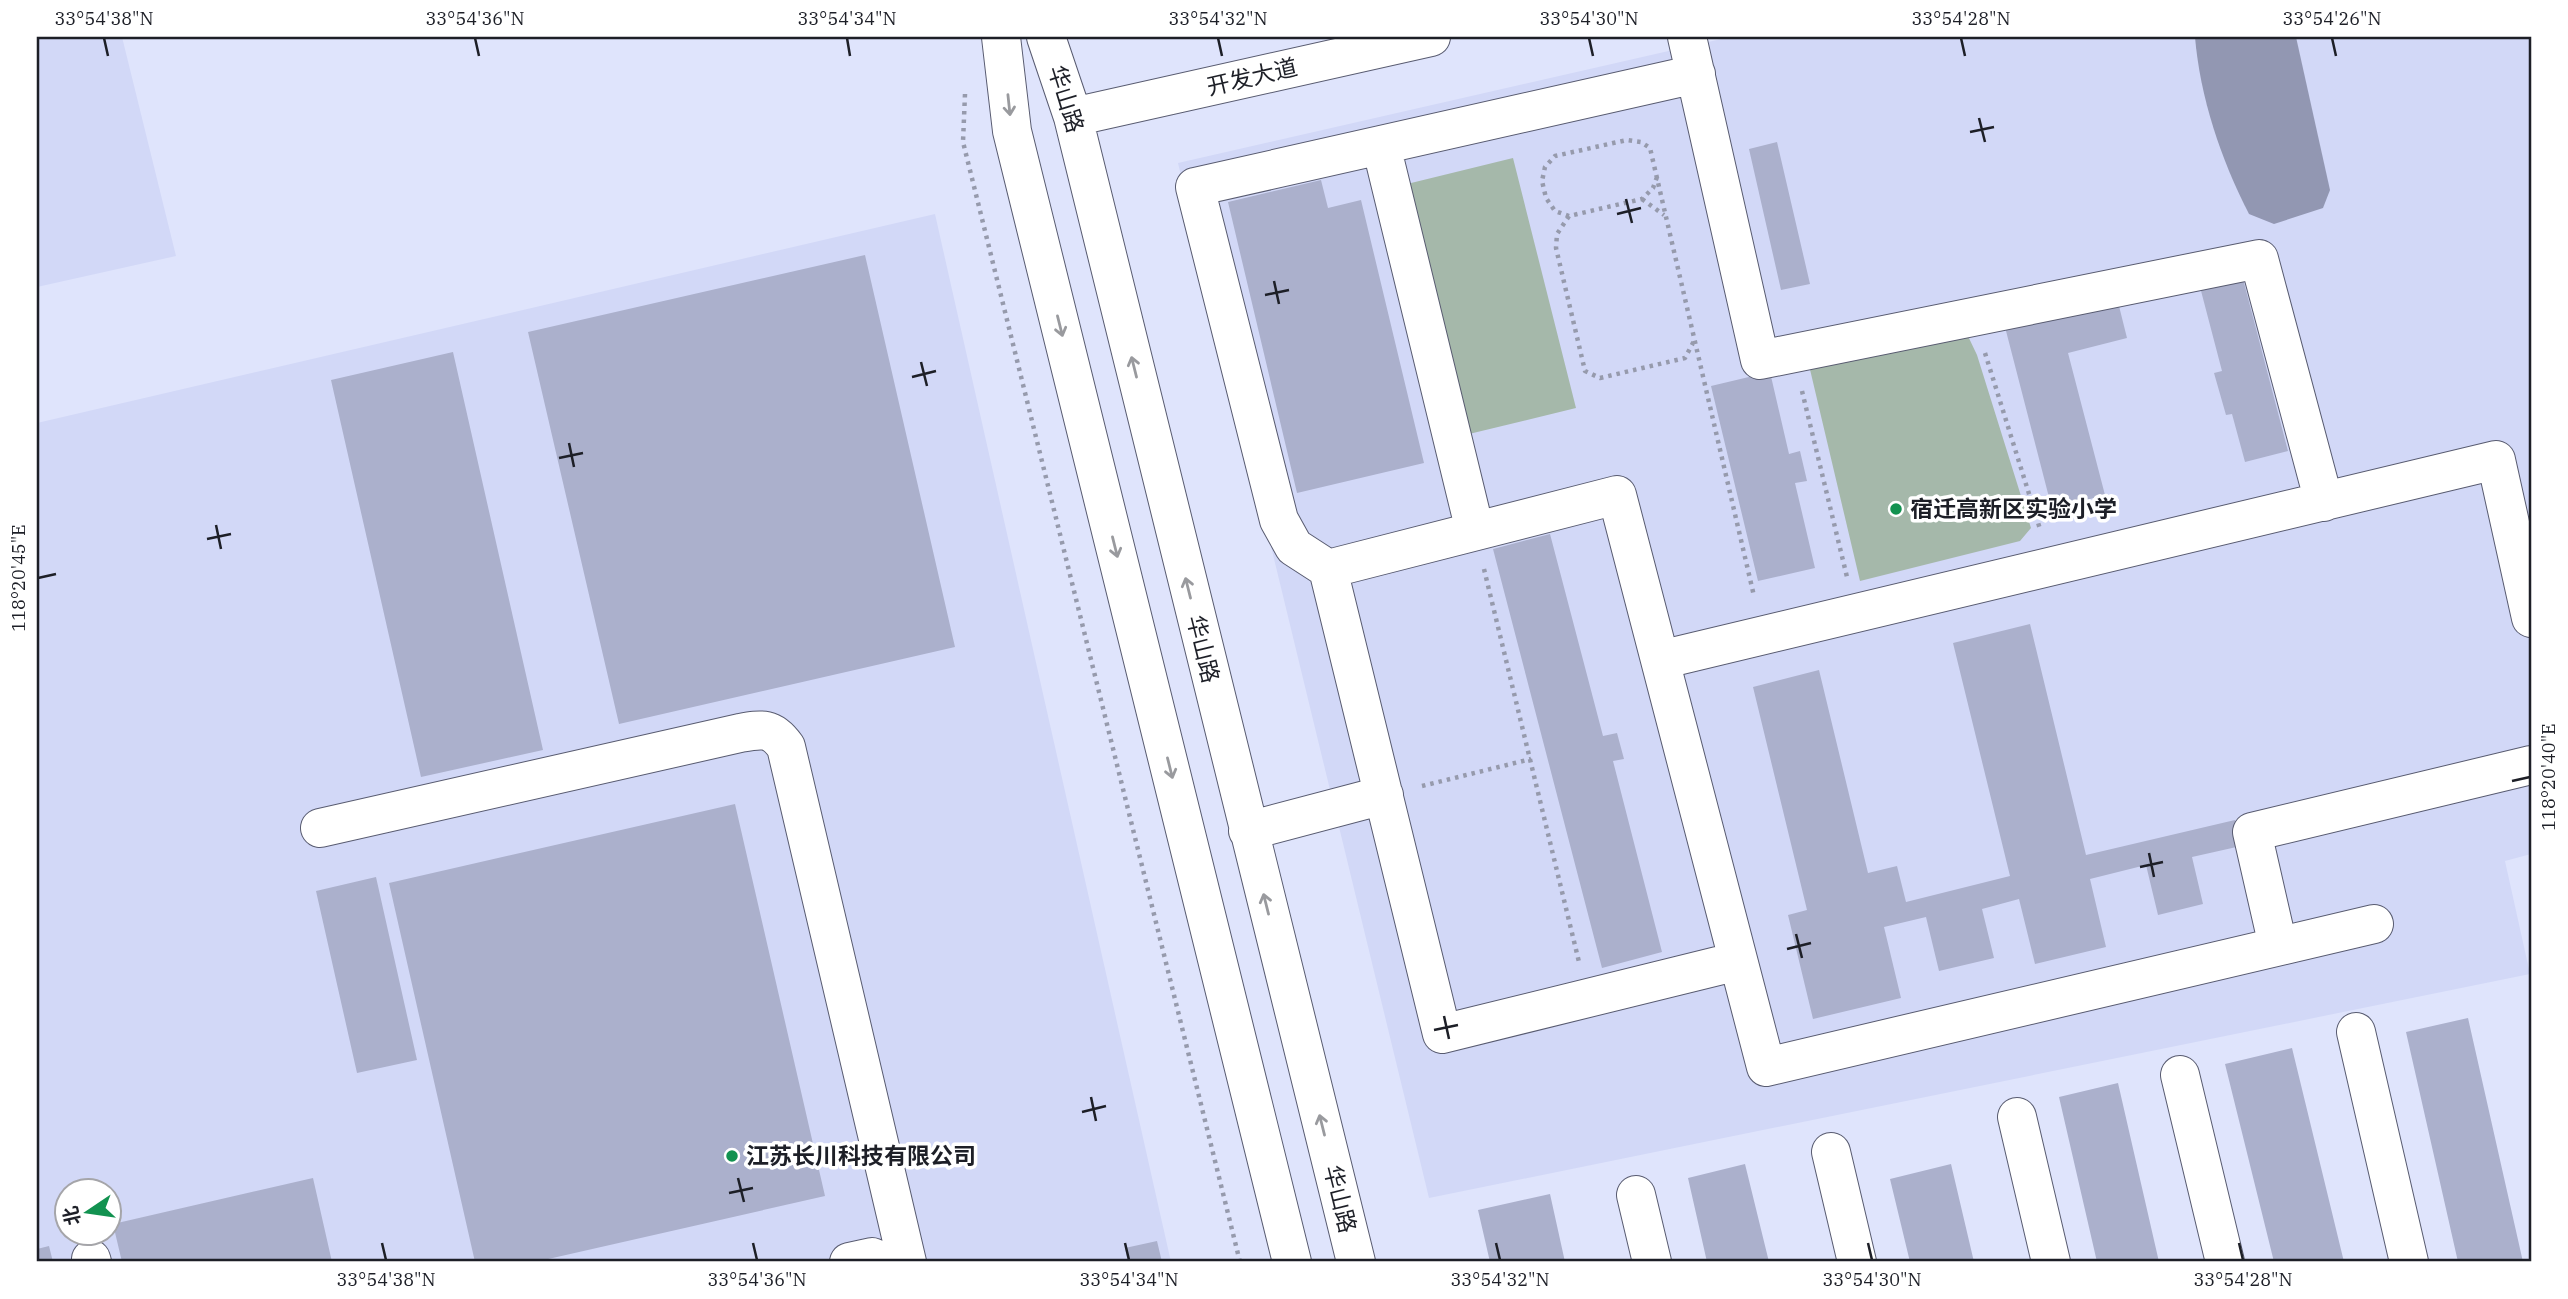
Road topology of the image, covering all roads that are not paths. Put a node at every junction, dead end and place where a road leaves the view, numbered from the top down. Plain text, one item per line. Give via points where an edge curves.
1 (1001, 37) edge
2 (1046, 37) edge
3 (1431, 37) edge
4 (1688, 37) edge
5 (1696, 74) junction
6 (1073, 117) junction
7 (1381, 145) junction
8 (2324, 502) junction
9 (1475, 531) junction
10 (1328, 569) junction
11 (2531, 618) edge
12 (1660, 660) junction
13 (2531, 765) edge
14 (1384, 795) junction
15 (320, 828) dead end
16 (1248, 831) junction
17 (2374, 924) dead end
18 (2278, 946) junction
19 (1738, 961) junction
20 (2356, 1032) dead end
21 (2180, 1074) dead end
22 (2017, 1117) dead end
23 (1831, 1152) dead end
24 (1636, 1195) dead end
25 (849, 1262) edge
26 (884, 1262) edge
27 (907, 1262) edge
28 (1292, 1262) edge
29 (1356, 1262) edge
30 (1652, 1262) edge
31 (1857, 1262) edge
32 (2051, 1262) edge
33 (2225, 1262) edge
34 (2409, 1262) edge

1 -> 28 street via 1012,131
2 - 6 street, 华山路
3 - 6 street, 开发大道
4 - 5 street
5 - 7 street
5 - 8 street via 1760,360 2259,259
16 -> 6 street, 华山路
7 - 9 street
7 - 10 street via 1195,187 1279,520 1294,547
8 - 11 street via 2496,460
8 - 12 street
9 - 10 street
9 - 12 street via 1617,495
10 - 14 street
12 - 19 street
13 - 18 street via 2252,832
14 - 16 street
14 - 19 street via 1442,1034
15 - 27 street via 764,728 778,735 786,747
29 -> 16 street, 华山路
17 - 18 street
18 - 19 street via 1766,1067
20 - 34 street
21 - 33 street
22 - 32 street
23 - 31 street
24 - 30 street
25 - 26 street via 872,1257

